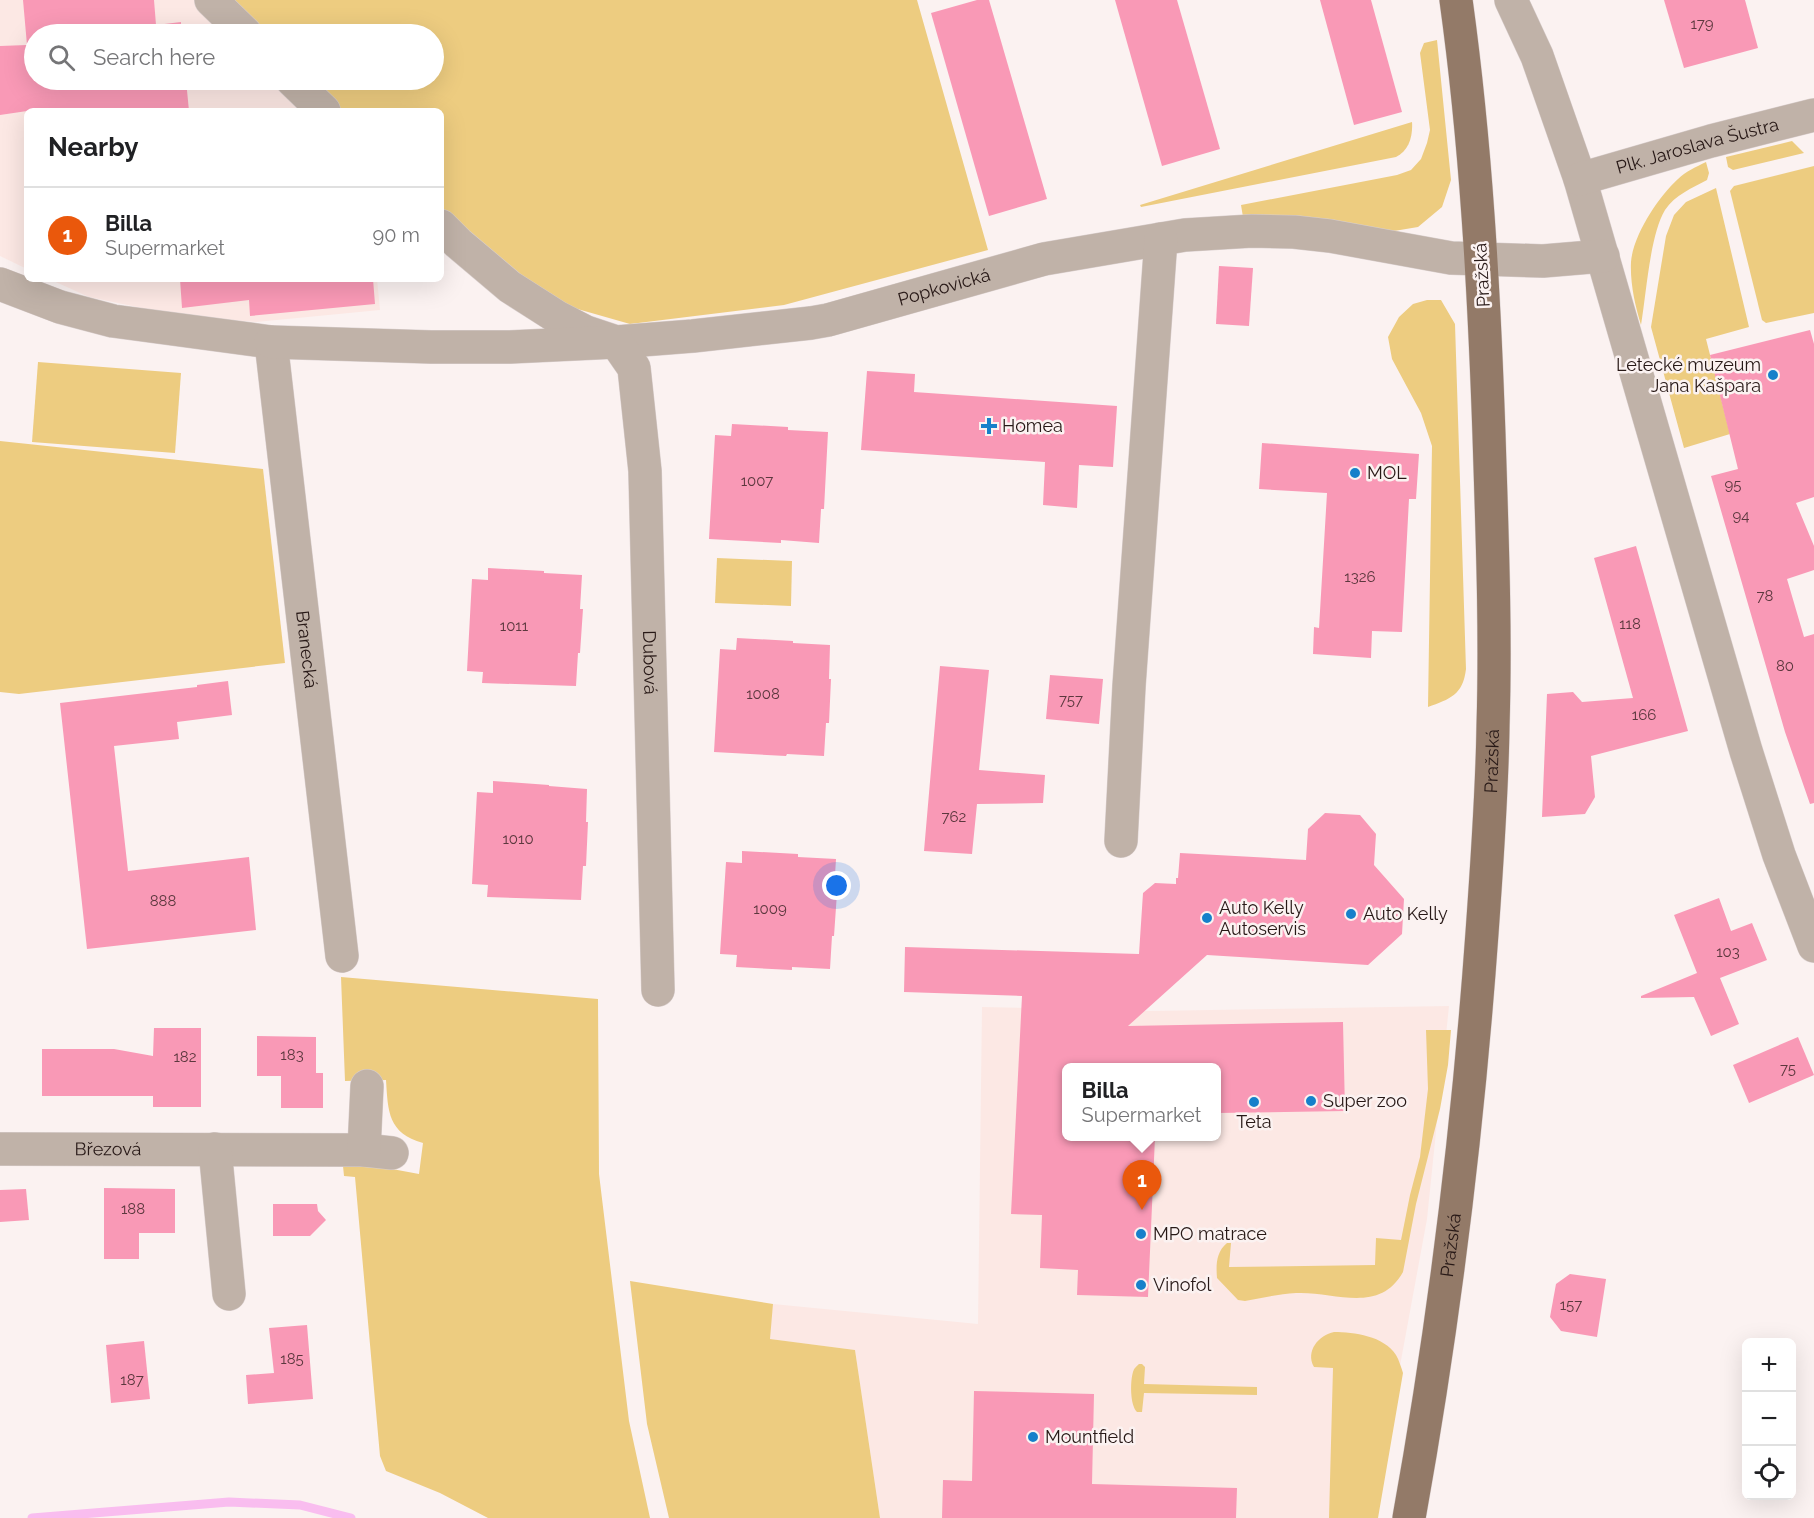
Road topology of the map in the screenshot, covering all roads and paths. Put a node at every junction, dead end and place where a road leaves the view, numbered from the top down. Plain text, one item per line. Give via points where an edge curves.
1 (211, 0) edge
2 (1456, 0) edge
3 (1511, 0) edge
4 (236, 24) edge
5 (302, 90) edge
6 (321, 108) edge
7 (1814, 115) edge
8 (1580, 179) junction
9 (444, 229) edge
10 (1161, 239) junction
11 (1603, 256) junction
12 (1481, 260) junction
13 (0, 284) edge
14 (271, 342) junction
15 (616, 342) junction
16 (1121, 841) dead end
17 (1814, 946) edge
18 (342, 956) dead end
19 (657, 990) dead end
20 (367, 1086) dead end
21 (0, 1149) edge
22 (215, 1149) junction
23 (229, 1294) dead end
24 (1410, 1518) edge

1 - 4 street
2 - 12 main road, Pražská
3 - 8 street via 1537,56
5 - 6 street
7 - 8 street, Plk. Jaroslava Šustra
8 - 11 street
9 - 15 street, Popkovická via 510,286 557,317
10 - 12 street, Popkovická via 1252,231 1294,232
10 - 15 street, Popkovická via 1044,259 828,320
10 - 16 street
11 - 12 street, Popkovická via 1543,261
11 - 17 street via 1746,751 1779,855
12 - 24 main road, Pražská via 1494,603 1490,823 1457,1201
13 - 14 street via 60,308 104,319
14 - 15 street via 431,347
14 - 18 street, Branecká
15 - 19 street, Dubová via 634,368 645,471
20 - 22 street, Březová via 378,1152
21 - 22 street, Březová
22 - 23 street

